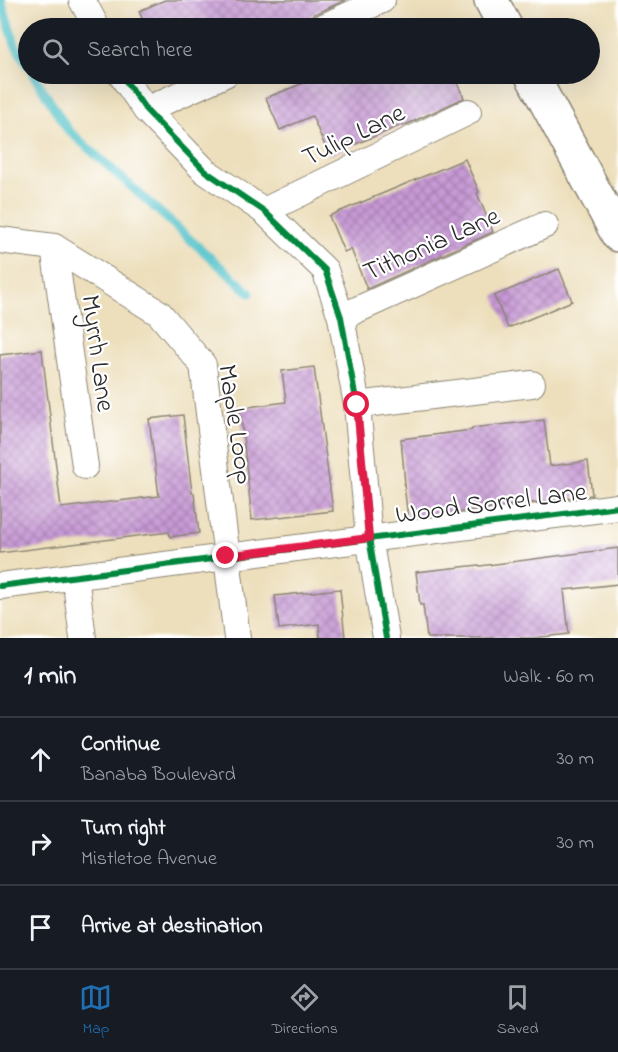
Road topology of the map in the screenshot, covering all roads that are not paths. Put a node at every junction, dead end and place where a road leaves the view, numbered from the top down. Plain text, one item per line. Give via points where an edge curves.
1 (82, 0) edge
2 (382, 0) edge
3 (491, 0) edge
4 (91, 18) edge
5 (343, 18) edge
6 (501, 18) edge
7 (128, 84) edge
8 (203, 84) edge
9 (536, 84) edge
10 (146, 110) junction
11 (468, 112) dead end
12 (264, 211) junction
13 (545, 225) dead end
14 (618, 236) edge
15 (0, 240) edge
16 (54, 247) junction
17 (341, 316) junction
18 (532, 384) dead end
19 (357, 405) junction
20 (85, 466) dead end
21 (618, 507) edge
22 (369, 538) junction
23 (226, 556) junction
24 (75, 576) junction
25 (0, 586) edge
26 (83, 638) edge
27 (237, 638) edge
28 (386, 638) edge

1 - 4 street
2 - 5 street
3 - 6 main road
7 - 10 street
8 - 10 street
9 - 14 main road
10 - 12 street via 205,171
11 - 12 street, Tulip Lane
12 - 17 street via 325,270
13 - 17 street, Tithonia Lane
15 - 16 street, Maple Loop
16 - 20 street, Myrrh Lane
16 - 23 street, Maple Loop via 159,313 203,365
17 - 19 street
18 - 19 street
19 - 22 street
21 - 22 street, Wood Sorrel Lane
22 - 23 street, Wood Sorrel Lane
22 - 28 street
23 - 24 street, Wood Sorrel Lane
23 - 27 street, Maple Loop
24 - 25 street, Wood Sorrel Lane
24 - 26 street

